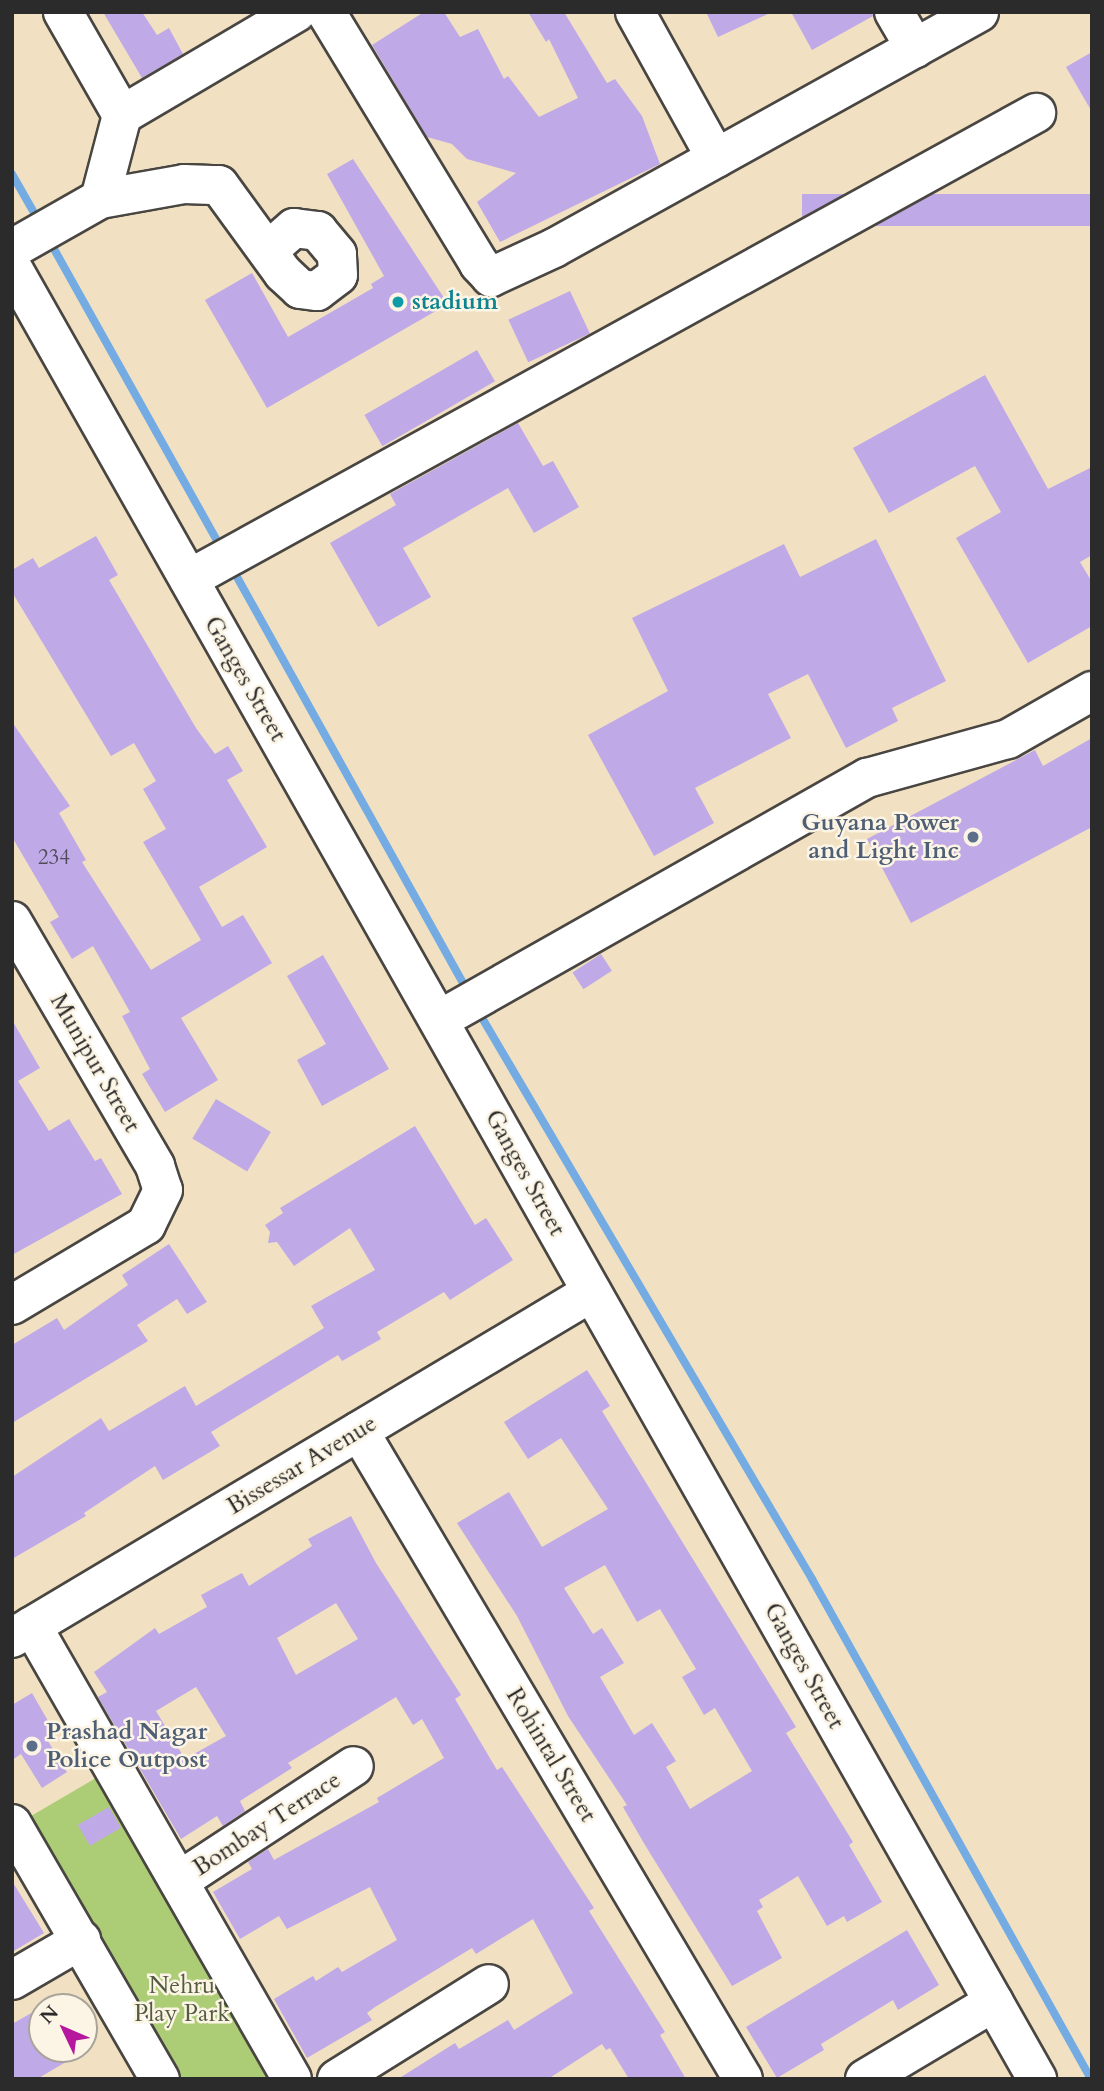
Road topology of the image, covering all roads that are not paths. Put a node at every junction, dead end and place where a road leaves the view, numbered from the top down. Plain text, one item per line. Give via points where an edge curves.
1 (63, 12) edge
2 (297, 12) edge
3 (326, 12) edge
4 (635, 12) edge
5 (894, 12) edge
6 (979, 12) edge
7 (915, 48) junction
8 (1036, 113) dead end
9 (122, 115) junction
10 (716, 158) junction
11 (100, 199) junction
12 (28, 244) edge
13 (270, 249) dead end
14 (215, 564) junction
15 (1092, 691) edge
16 (12, 921) edge
17 (451, 1013) junction
18 (592, 1292) junction
19 (12, 1304) edge
20 (359, 1431) junction
21 (22, 1632) edge
22 (354, 1766) dead end
23 (12, 1824) edge
24 (179, 1881) junction
25 (81, 1940) junction
26 (12, 1980) edge
27 (489, 1984) dead end
28 (994, 2002) junction
29 (160, 2079) edge
30 (292, 2079) edge
31 (337, 2079) edge
32 (743, 2079) edge
33 (865, 2079) edge
34 (1037, 2079) edge

1 - 9 street
2 - 9 street
3 - 10 street via 491,277 554,248
4 - 10 street
5 - 7 street
6 - 7 street
7 - 10 street
8 - 14 street
9 - 11 street
11 - 12 street
11 - 13 street via 196,183 219,185
12 - 14 street, Ganges Street
14 - 17 street, Ganges Street
15 - 17 street via 1008,739 867,778
16 - 19 street, Munipur Street via 155,1166 163,1190 146,1225
17 - 18 street, Ganges Street
18 - 20 street, Bissessar Avenue
18 - 28 street, Ganges Street
20 - 21 street, Bissessar Avenue
20 - 32 street, Rohintal Street
21 - 24 street
22 - 24 street, Bombay Terrace
23 - 25 street
24 - 30 street
25 - 26 street
25 - 29 street
27 - 31 street
28 - 33 street
28 - 34 street, Ganges Street

